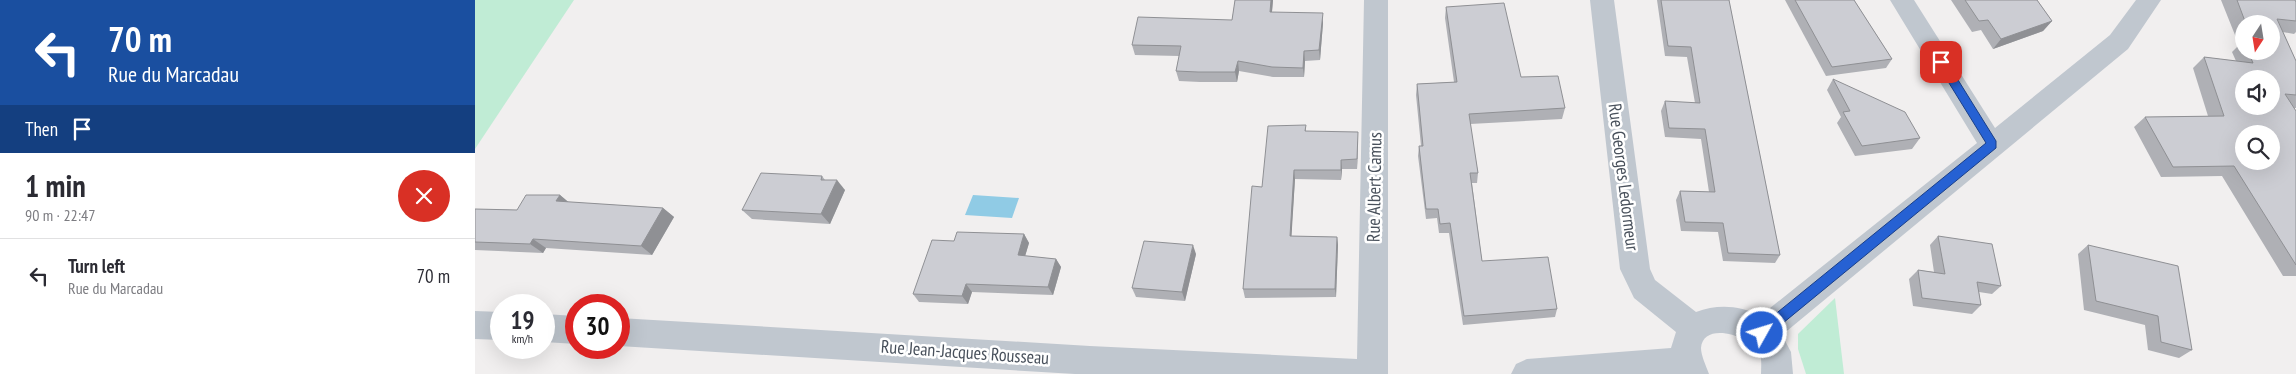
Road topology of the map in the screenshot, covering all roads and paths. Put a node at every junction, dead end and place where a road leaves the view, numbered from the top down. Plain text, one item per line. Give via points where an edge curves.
1 (1376, 0) edge
2 (1602, 0) edge
3 (1902, 0) edge
4 (2149, 0) edge
5 (1992, 144) junction
6 (475, 325) edge
7 (490, 326) edge
8 (1695, 329) junction
9 (630, 333) edge
10 (1762, 333) junction
11 (1690, 368) edge
12 (1372, 374) edge
13 (1527, 374) edge
14 (1777, 374) edge

1 - 12 street, Rue Albert Camus
2 - 8 street, Rue Georges Ledormeur via 1635,269 1644,289
3 - 5 street
4 - 5 street via 2119,42
5 - 10 street
6 - 7 street
8 - 10 street via 1705,321 1734,318
8 - 11 street via 1687,344
9 - 12 street, Rue Jean-Jacques Rousseau via 1209,369
10 - 14 street via 1777,357
11 - 13 street

